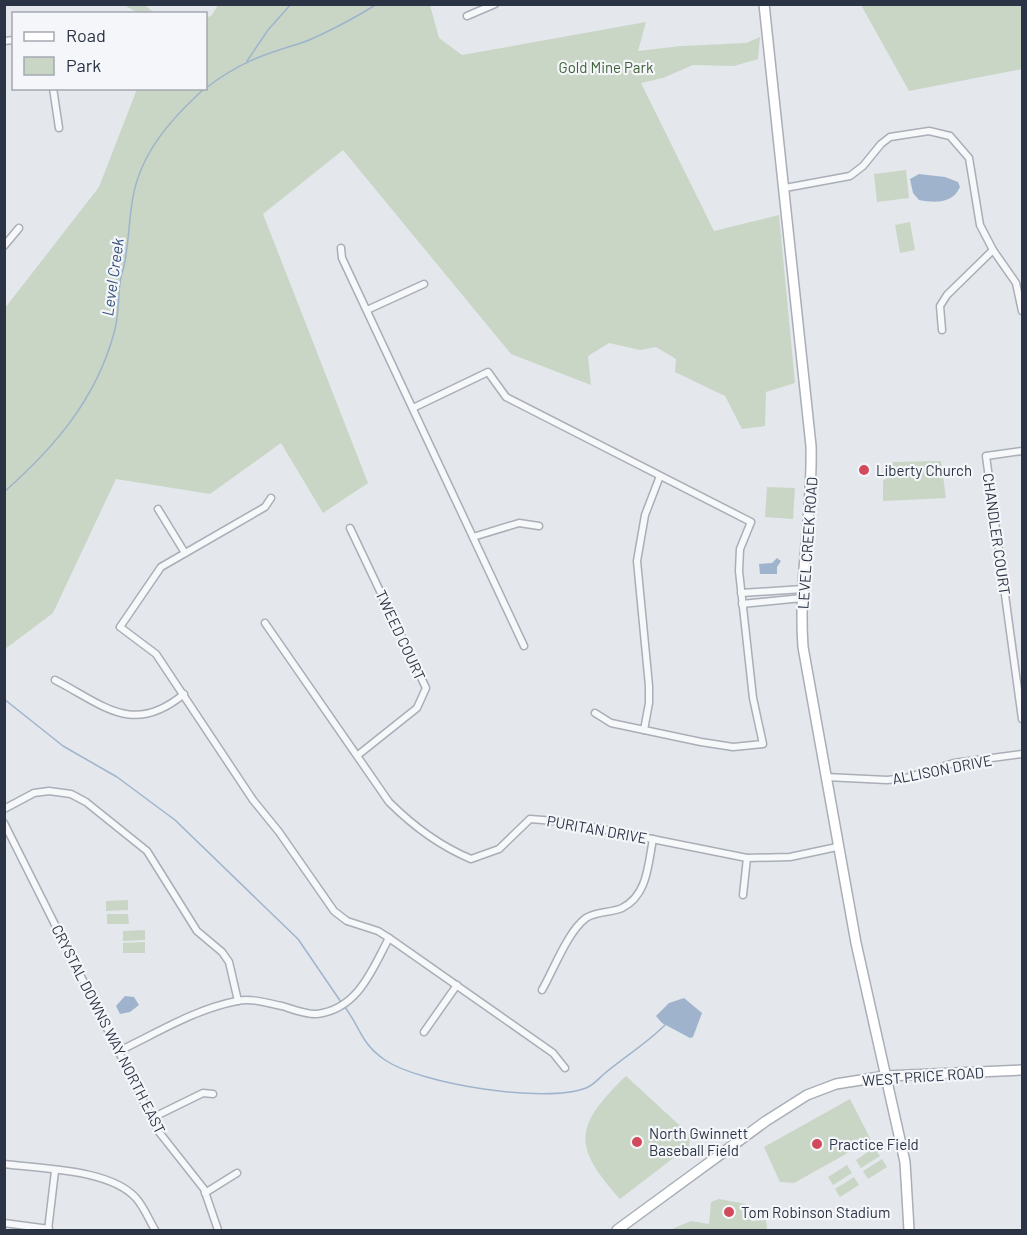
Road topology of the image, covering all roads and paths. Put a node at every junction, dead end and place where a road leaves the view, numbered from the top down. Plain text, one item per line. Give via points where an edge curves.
1 (495, 4) edge
2 (764, 4) edge
3 (467, 16) dead end
4 (53, 90) edge
5 (59, 129) dead end
6 (785, 188) junction
7 (19, 228) dead end
8 (4, 246) edge
9 (341, 248) dead end
10 (993, 250) junction
11 (424, 284) dead end
12 (367, 310) junction
13 (1023, 311) edge
14 (942, 330) dead end
15 (413, 408) junction
16 (1023, 451) edge
17 (660, 476) junction
18 (271, 498) dead end
19 (158, 509) dead end
20 (538, 526) dead end
21 (350, 528) dead end
22 (473, 537) junction
23 (185, 553) junction
24 (741, 593) junction
25 (802, 593) junction
26 (742, 604) junction
27 (265, 623) dead end
28 (524, 646) dead end
29 (55, 680) dead end
30 (184, 694) junction
31 (595, 713) dead end
32 (1023, 719) edge
33 (644, 730) junction
34 (358, 754) junction
35 (1023, 754) edge
36 (826, 777) junction
37 (4, 809) edge
38 (4, 823) edge
39 (653, 838) junction
40 (837, 847) junction
41 (747, 858) junction
42 (743, 895) dead end
43 (389, 938) junction
44 (457, 985) junction
45 (542, 990) dead end
46 (238, 1000) junction
47 (424, 1032) dead end
48 (119, 1051) junction
49 (565, 1068) dead end
50 (1023, 1070) edge
51 (886, 1076) junction
52 (213, 1094) dead end
53 (152, 1118) junction
54 (4, 1164) edge
55 (55, 1171) junction
56 (237, 1173) dead end
57 (205, 1193) junction
58 (4, 1223) edge
59 (49, 1230) edge
60 (155, 1230) edge
61 (218, 1230) edge
62 (617, 1230) edge
63 (909, 1230) edge

1 - 3 street
2 - 6 street, LEVEL CREEK ROAD
4 - 5 street
6 - 10 street via 850,176 890,137 940,133 958,143 969,158 980,225
6 - 25 street, LEVEL CREEK ROAD via 811,446 811,515
7 - 8 street
9 - 12 street
10 - 13 street via 1016,283
10 - 14 street via 947,295 940,306
11 - 12 street
12 - 15 street
15 - 17 street via 488,372 506,398
15 - 22 street
16 - 32 street, CHANDLER COURT via 986,456
17 - 24 street via 751,522 740,549
17 - 33 street via 645,515 637,561 649,686
18 - 23 street via 265,507
19 - 23 street
20 - 22 street via 519,523
21 - 34 street, TWEED COURT via 426,688 417,708
22 - 28 street
23 - 30 street via 156,572 120,627 149,646
24 - 25 street
24 - 26 street
25 - 26 street
25 - 36 street, LEVEL CREEK ROAD via 803,646
26 - 33 street via 753,698 763,744 733,747
27 - 34 street, PURITAN DRIVE
29 - 30 street via 130,715 166,709
30 - 43 street via 253,800 334,910 347,921
31 - 33 street via 611,723
34 - 39 street, PURITAN DRIVE via 389,802 406,819 471,859 499,849 531,819
35 - 36 street, ALLISON DRIVE via 954,763 906,778
36 - 40 street, LEVEL CREEK ROAD
37 - 46 street via 34,793 71,794 140,845 158,864 197,931 229,962
38 - 48 street, CRYSTAL DOWNS WAY NORTH EAST
39 - 41 street, PURITAN DRIVE
39 - 45 street via 640,893 622,908 584,920
40 - 41 street, PURITAN DRIVE via 790,857
40 - 51 street, LEVEL CREEK ROAD
41 - 42 street
43 - 44 street
43 - 46 street via 358,994 347,1005 316,1014
44 - 47 street
44 - 49 street via 554,1053
46 - 48 street via 203,1010
48 - 53 street, CRYSTAL DOWNS WAY NORTH EAST
50 - 51 street, WEST PRICE ROAD
51 - 62 street, WEST PRICE ROAD via 836,1084 807,1095
51 - 63 street, LEVEL CREEK ROAD via 905,1162
52 - 53 street via 203,1093
53 - 57 street, CRYSTAL DOWNS WAY NORTH EAST
54 - 55 street
55 - 59 street
55 - 60 street via 102,1178 120,1186 136,1199
56 - 57 street
57 - 61 street, CRYSTAL DOWNS WAY NORTH EAST
58 - 59 street

